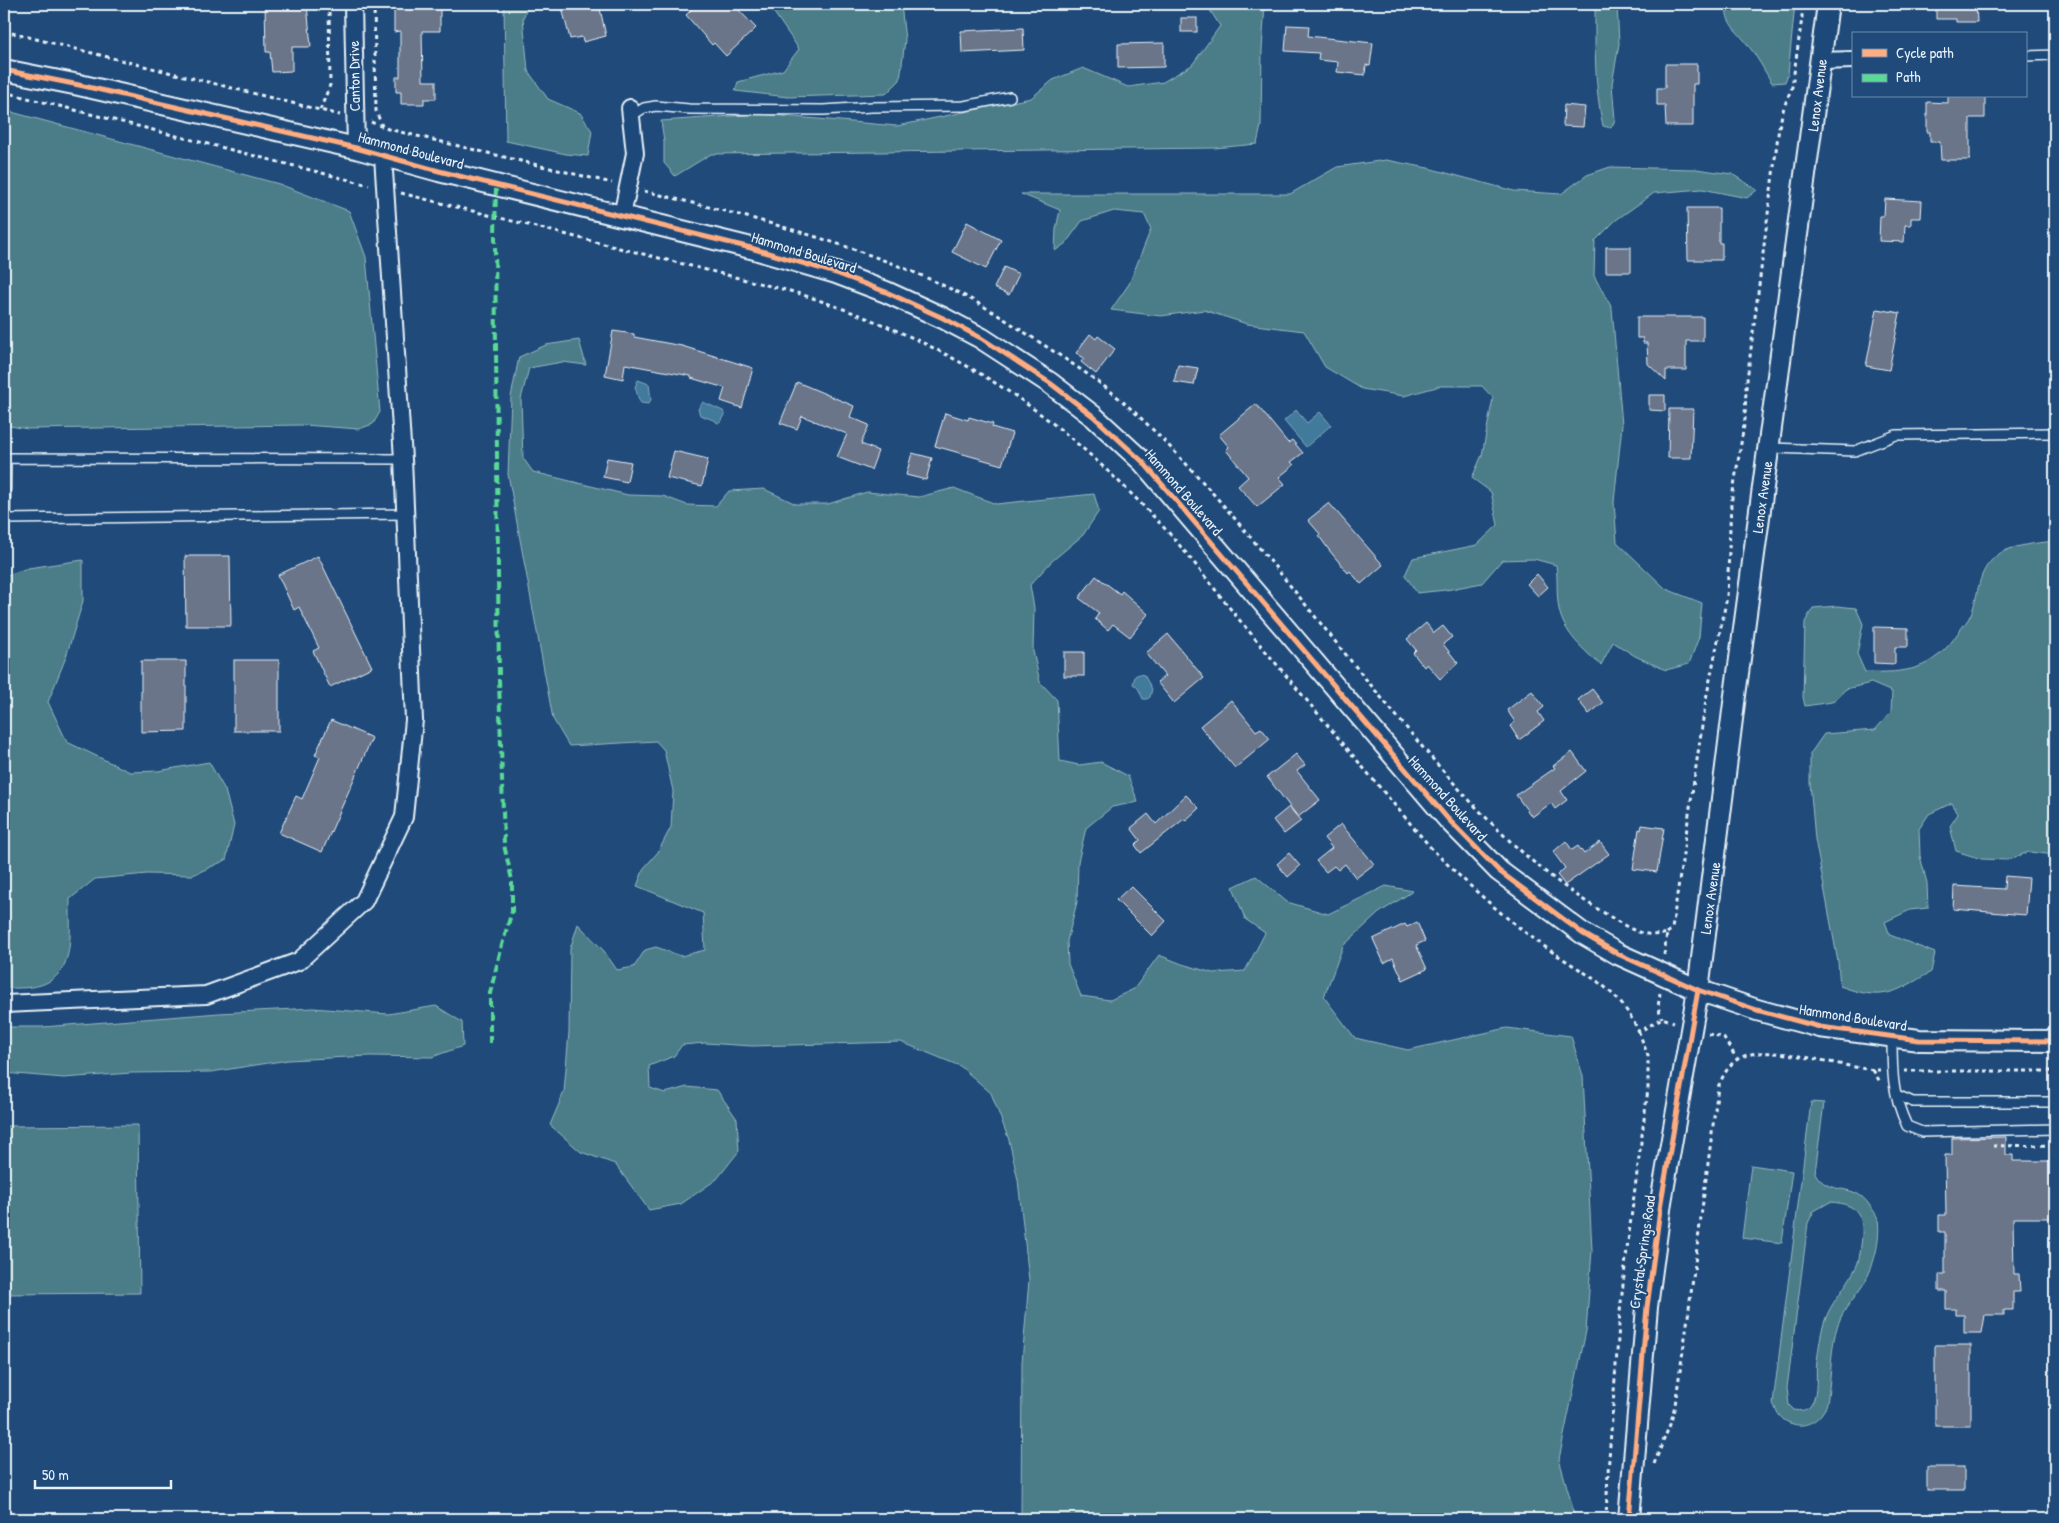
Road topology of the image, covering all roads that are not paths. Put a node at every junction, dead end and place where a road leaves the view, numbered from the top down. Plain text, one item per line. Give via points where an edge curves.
1 (353, 4) edge
2 (1828, 4) edge
3 (2055, 55) edge
4 (4, 56) edge
5 (2026, 56) edge
6 (1852, 60) edge
7 (1821, 61) junction
8 (4, 70) edge
9 (79, 85) junction
10 (1010, 97) dead end
11 (630, 112) joint
12 (356, 148) junction
13 (383, 156) junction
14 (622, 216) junction
15 (2055, 433) edge
16 (1769, 448) junction
17 (403, 459) junction
18 (405, 514) junction
19 (1698, 990) junction
20 (4, 1004) edge
21 (1892, 1037) junction
22 (2055, 1040) edge
23 (1897, 1095) junction
24 (2055, 1102) edge
25 (2055, 1129) edge
26 (1629, 1519) edge

1 - 12 street, Canton Drive
2 - 7 street, Lenox Avenue
3 - 5 lane
4 - 9 street, Hammond Boulevard
6 - 7 street
7 - 16 street, Lenox Avenue
8 - 9 street, Hammond Boulevard
9 - 12 street, Hammond Boulevard
10 - 11 lane via 964,106 823,110 656,106
11 - 14 street via 635,153
12 - 13 street, Hammond Boulevard
13 - 14 street, Hammond Boulevard
13 - 17 street
14 - 19 street, Hammond Boulevard via 751,248 836,273 886,292 981,338 1050,383 1093,416 1143,462 1448,820 1499,871 1582,933 1618,954
15 - 16 lane via 1896,435 1854,451
16 - 19 street, Lenox Avenue
17 - 18 street
17 - 18 lane via 6,458 6,519
18 - 20 street via 414,720 404,817 364,901 299,961 206,995
19 - 21 street, Hammond Boulevard via 1820,1028
19 - 26 street, Crystal Springs Road via 1661,1202 1647,1307
21 - 22 street, Hammond Boulevard via 1919,1040
21 - 23 lane via 1893,1083
23 - 24 lane via 1913,1102
23 - 25 lane via 1900,1111 1908,1126 1922,1132

